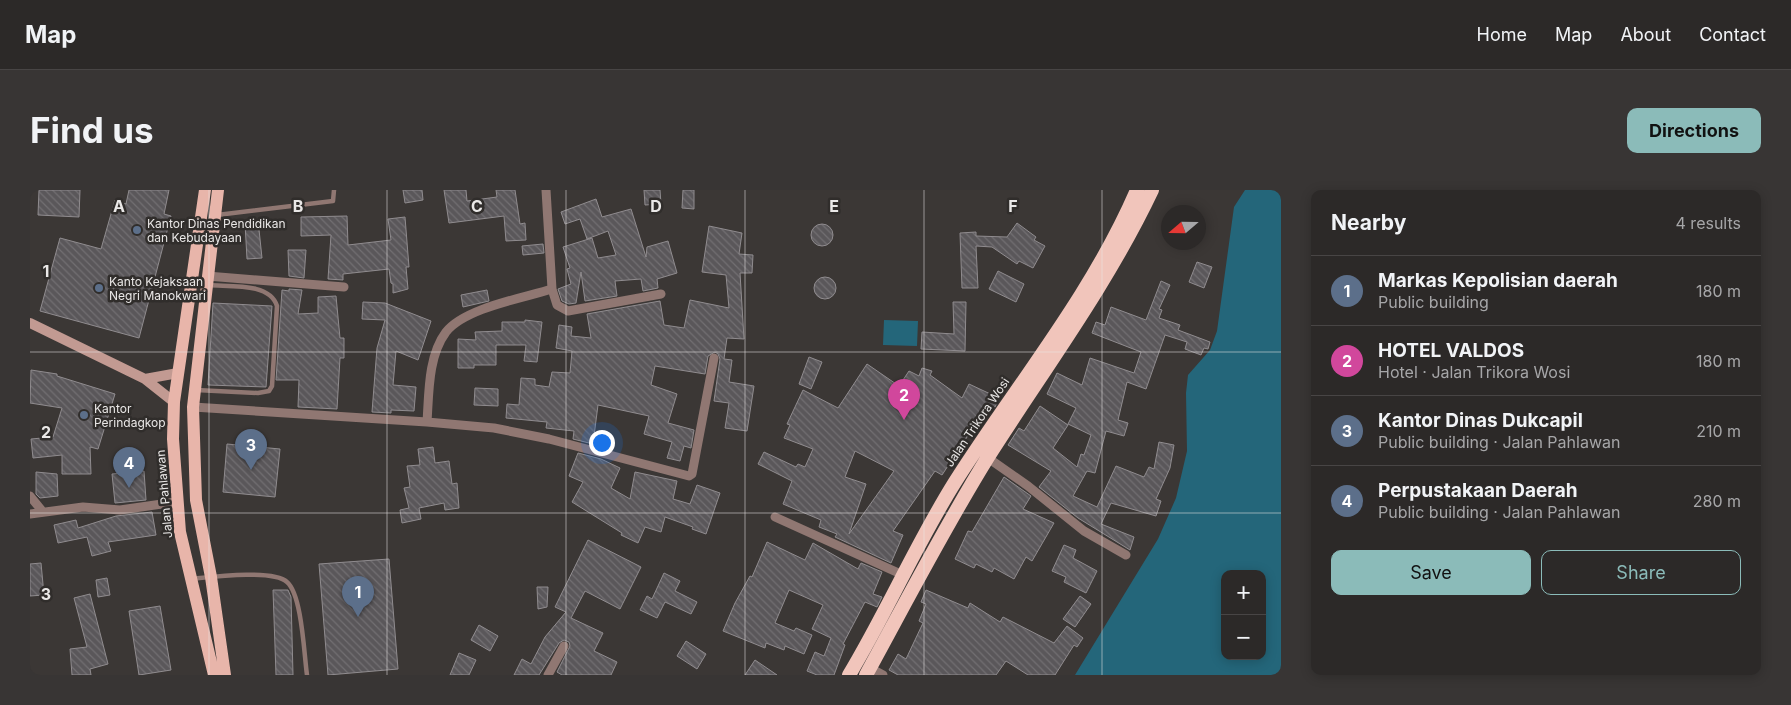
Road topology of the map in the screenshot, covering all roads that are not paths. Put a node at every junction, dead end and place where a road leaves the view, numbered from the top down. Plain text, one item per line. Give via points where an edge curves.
1 (205, 190) edge
2 (218, 190) edge
3 (334, 190) edge
4 (546, 190) edge
5 (1137, 190) edge
6 (1152, 190) edge
7 (215, 216) junction
8 (1126, 229) junction
9 (196, 253) junction
10 (210, 254) junction
11 (207, 280) junction
12 (344, 287) dead end
13 (552, 289) junction
14 (661, 294) dead end
15 (30, 322) edge
16 (183, 331) junction
17 (200, 334) junction
18 (714, 358) dead end
19 (178, 373) junction
20 (145, 380) junction
21 (194, 390) junction
22 (174, 402) junction
23 (193, 407) junction
24 (427, 422) junction
25 (988, 458) junction
26 (30, 496) edge
27 (176, 502) junction
28 (43, 512) junction
29 (30, 514) edge
30 (775, 518) dead end
31 (1126, 555) dead end
32 (903, 575) junction
33 (211, 577) junction
34 (190, 579) junction
35 (564, 646) dead end
36 (868, 671) edge
37 (214, 675) edge
38 (225, 675) edge
39 (307, 675) edge
40 (548, 675) edge
41 (850, 675) edge
42 (883, 675) edge

1 - 9 main road, Jalan Pahlawan
2 - 7 main road
3 - 7 lane via 333,201
4 - 13 street
5 - 8 highway, Jalan Trikora Wosi
6 - 8 highway, Jalan Trikora Wosi
7 - 10 main road
8 - 25 highway, Jalan Trikora Wosi via 1082,314
8 - 32 highway, Jalan Trikora Wosi via 955,483
9 - 10 main road
9 - 16 main road, Jalan Pahlawan
10 - 11 main road
11 - 12 street
11 - 17 main road
11 - 21 lane via 261,290 276,300 272,386 269,391 258,393
13 - 14 street via 556,306 568,311
13 - 24 street via 473,313 448,330 436,351
15 - 20 main road
16 - 17 main road
16 - 19 main road, Jalan Pahlawan
17 - 21 main road
18 - 24 street via 692,474 689,476 549,439 494,428
19 - 20 main road
19 - 22 main road, Jalan Pahlawan
20 - 22 main road
21 - 23 main road
22 - 27 main road, Jalan Pahlawan
23 - 24 street
23 - 33 main road via 196,500
25 - 31 street via 1084,531
25 - 36 highway, Jalan Trikora Wosi
26 - 28 street
27 - 28 street via 112,510 94,507
27 - 34 main road, Jalan Pahlawan
28 - 29 street
30 - 32 street
32 - 41 highway, Jalan Trikora Wosi
33 - 34 lane
33 - 38 main road
33 - 39 lane via 267,576 280,577 288,582 296,599
34 - 37 main road, Jalan Pahlawan
35 - 40 street
36 - 42 street

